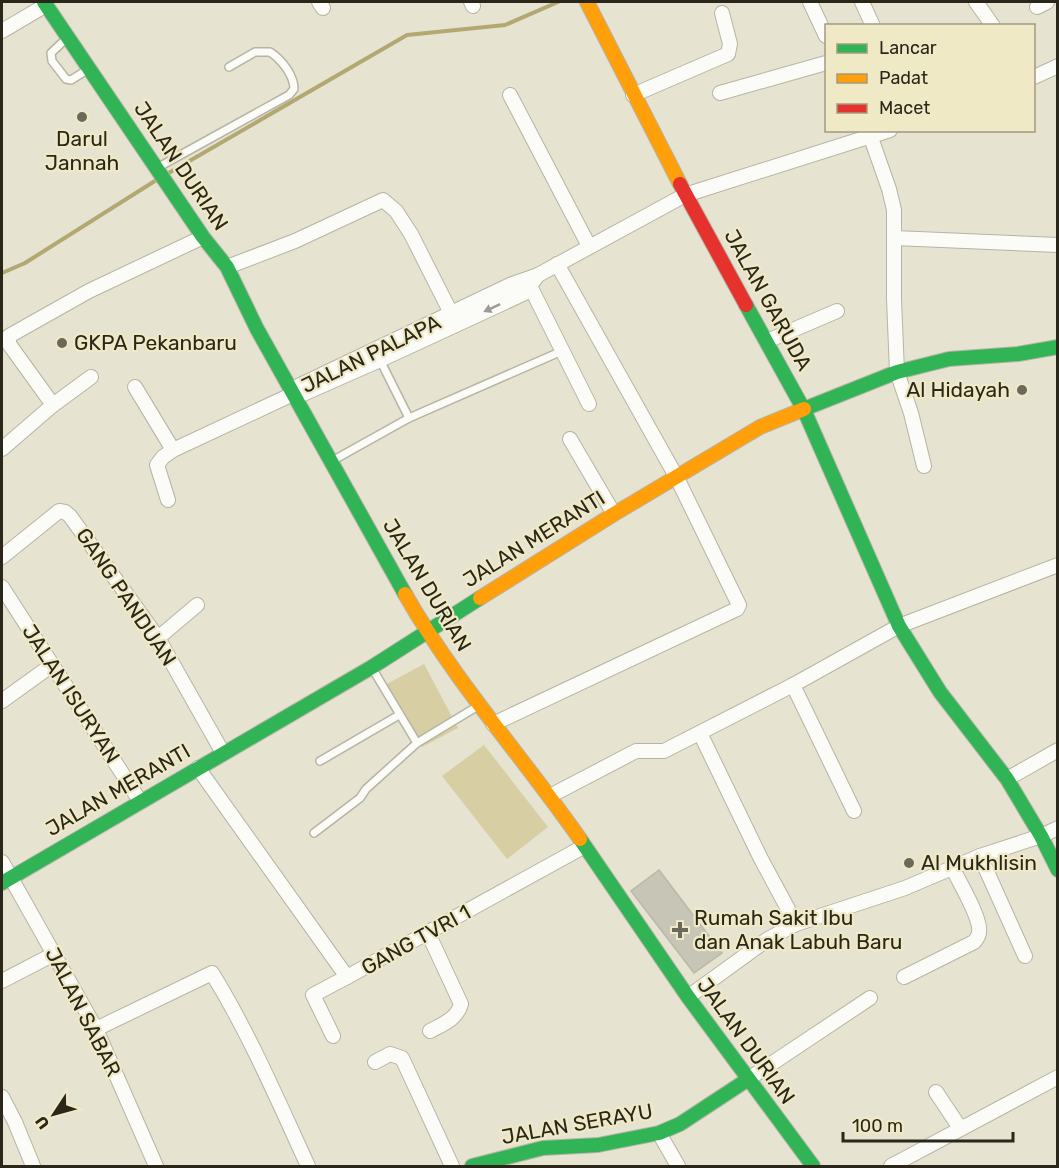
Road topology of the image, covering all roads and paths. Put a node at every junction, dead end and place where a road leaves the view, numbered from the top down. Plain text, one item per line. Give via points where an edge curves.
1 (587, 2) edge
2 (810, 2) edge
3 (862, 2) edge
4 (976, 2) edge
5 (47, 3) edge
6 (722, 14) dead end
7 (872, 24) edge
8 (992, 24) edge
9 (2, 31) edge
10 (825, 34) edge
11 (68, 37) junction
12 (825, 63) edge
13 (1058, 66) edge
14 (229, 67) dead end
15 (89, 69) junction
16 (1035, 77) edge
17 (720, 93) dead end
18 (510, 95) dead end
19 (633, 95) junction
20 (882, 132) edge
21 (870, 135) junction
22 (159, 170) junction
23 (685, 195) junction
24 (203, 237) junction
25 (894, 238) junction
26 (1058, 245) edge
27 (589, 246) junction
28 (557, 264) junction
29 (226, 267) junction
30 (532, 281) junction
31 (837, 311) dead end
32 (454, 319) junction
33 (766, 341) junction
34 (1058, 347) edge
35 (562, 351) junction
36 (378, 355) junction
37 (897, 372) junction
38 (91, 377) dead end
39 (135, 387) dead end
40 (293, 394) junction
41 (589, 404) dead end
42 (53, 405) junction
43 (804, 410) junction
44 (409, 418) junction
45 (570, 439) dead end
46 (2, 449) edge
47 (173, 450) junction
48 (330, 462) junction
49 (924, 466) dead end
50 (677, 478) junction
51 (168, 500) dead end
52 (614, 514) junction
53 (2, 557) edge
54 (1058, 565) edge
55 (2, 587) edge
56 (197, 605) dead end
57 (899, 626) junction
58 (426, 631) junction
59 (158, 638) junction
60 (52, 665) junction
61 (372, 667) junction
62 (792, 685) junction
63 (2, 701) edge
64 (480, 705) junction
65 (399, 715) junction
66 (493, 724) junction
67 (700, 733) junction
68 (417, 743) junction
69 (1058, 750) edge
70 (223, 753) junction
71 (320, 761) dead end
72 (198, 768) junction
73 (1007, 779) junction
74 (550, 796) junction
75 (140, 801) junction
76 (854, 811) dead end
77 (1058, 828) edge
78 (314, 833) dead end
79 (1041, 836) junction
80 (583, 847) junction
81 (980, 856) junction
82 (2, 862) edge
83 (953, 869) junction
84 (1058, 870) edge
85 (6, 880) edge
86 (796, 924) junction
87 (429, 933) junction
88 (54, 954) junction
89 (1025, 956) dead end
90 (347, 977) junction
91 (903, 977) dead end
92 (2, 981) edge
93 (688, 997) junction
94 (870, 998) dead end
95 (96, 1029) junction
96 (430, 1031) dead end
97 (333, 1036) dead end
98 (375, 1062) dead end
99 (1058, 1077) edge
100 (747, 1080) junction
101 (936, 1092) dead end
102 (2, 1097) edge
103 (960, 1128) junction
104 (658, 1133) junction
105 (33, 1167) edge
106 (156, 1167) edge
107 (308, 1167) edge
108 (452, 1167) edge
109 (472, 1167) edge
110 (678, 1167) edge
111 (813, 1167) edge
112 (891, 1167) edge

1 - 19 street, JALAN GARUDA
2 - 10 street
3 - 7 street
4 - 8 street
5 - 9 street
5 - 11 street, JALAN DURIAN
6 - 19 street via 730,44 728,54
11 - 15 street, JALAN DURIAN
11 - 15 lane via 51,53 52,61 66,79
12 - 17 street
13 - 16 street
14 - 22 lane via 255,52 270,51 293,79 294,88 289,95
15 - 22 street, JALAN DURIAN
18 - 27 street
19 - 23 street, JALAN GARUDA
20 - 21 street, JALAN PALAPA
21 - 23 street, JALAN PALAPA
21 - 25 street via 892,199
22 - 24 street, JALAN DURIAN
23 - 27 street, JALAN PALAPA
23 - 33 street, JALAN GARUDA
24 - 29 street, JALAN DURIAN
24 - 42 street via 89,291 9,336 9,344
25 - 26 street
25 - 37 street
27 - 28 street, JALAN PALAPA
28 - 30 street, JALAN PALAPA
28 - 50 street
29 - 32 street via 295,241 383,200 396,211 411,234
29 - 40 street, JALAN DURIAN
30 - 32 street, JALAN PALAPA
30 - 35 street
31 - 33 street
32 - 36 street, JALAN PALAPA
33 - 43 street, JALAN GARUDA
34 - 37 street, JALAN MERANTI via 949,359
35 - 41 street
35 - 44 lane
36 - 40 street, JALAN PALAPA via 298,386
36 - 44 lane
37 - 43 street, JALAN MERANTI
37 - 49 street
38 - 42 street
39 - 47 street
40 - 47 street, JALAN PALAPA
40 - 48 street, JALAN DURIAN
42 - 46 street
43 - 50 street, JALAN MERANTI via 760,427
43 - 57 street, JALAN GARUDA
44 - 48 lane
45 - 52 street
47 - 51 street via 158,465
48 - 58 street, JALAN DURIAN
50 - 52 street, JALAN MERANTI
50 - 66 street via 734,594 737,609
52 - 58 street, JALAN MERANTI
53 - 59 street, GANG PANDUAN via 59,511 65,512
54 - 57 street
55 - 60 street, JALAN ISURYAN
56 - 59 street
57 - 62 street
57 - 73 street, JALAN GARUDA via 940,692
58 - 61 street, JALAN MERANTI
58 - 64 street, JALAN DURIAN
59 - 70 street, GANG PANDUAN
60 - 63 street
60 - 75 street, JALAN ISURYAN
61 - 65 lane
61 - 70 street, JALAN MERANTI
62 - 67 street
62 - 76 street
64 - 66 street, JALAN DURIAN
64 - 68 lane
65 - 68 lane
65 - 71 lane
66 - 74 street, JALAN DURIAN
67 - 74 street via 664,751 636,751
67 - 86 street
68 - 78 lane via 360,798
69 - 73 street
70 - 72 street, JALAN MERANTI
72 - 75 street, JALAN MERANTI
72 - 90 street, GANG TVRI 1
73 - 79 street, JALAN GARUDA
74 - 80 street, JALAN DURIAN
75 - 85 street, JALAN MERANTI
77 - 79 street
79 - 81 street
79 - 84 street, JALAN GARUDA
80 - 87 street, GANG TVRI 1
80 - 93 street, JALAN DURIAN
81 - 83 street
81 - 89 street
82 - 85 street, JALAN SABAR
83 - 86 street
83 - 91 street via 976,917 980,930 977,938
85 - 88 street, JALAN SABAR
86 - 93 street via 768,939
87 - 90 street, GANG TVRI 1
87 - 96 street via 461,1004 459,1012
88 - 92 street
88 - 95 street, JALAN SABAR
90 - 97 street via 314,995
93 - 100 street, JALAN DURIAN
94 - 100 street
95 - 106 street, JALAN SABAR
95 - 107 street via 212,973 273,1087
98 - 108 street via 390,1054 402,1058
99 - 103 street
100 - 104 street, JALAN SERAYU via 680,1124
100 - 111 street, JALAN DURIAN
101 - 103 street
102 - 105 street
103 - 112 street
104 - 109 street, JALAN SERAYU via 598,1145 543,1148
104 - 110 street

